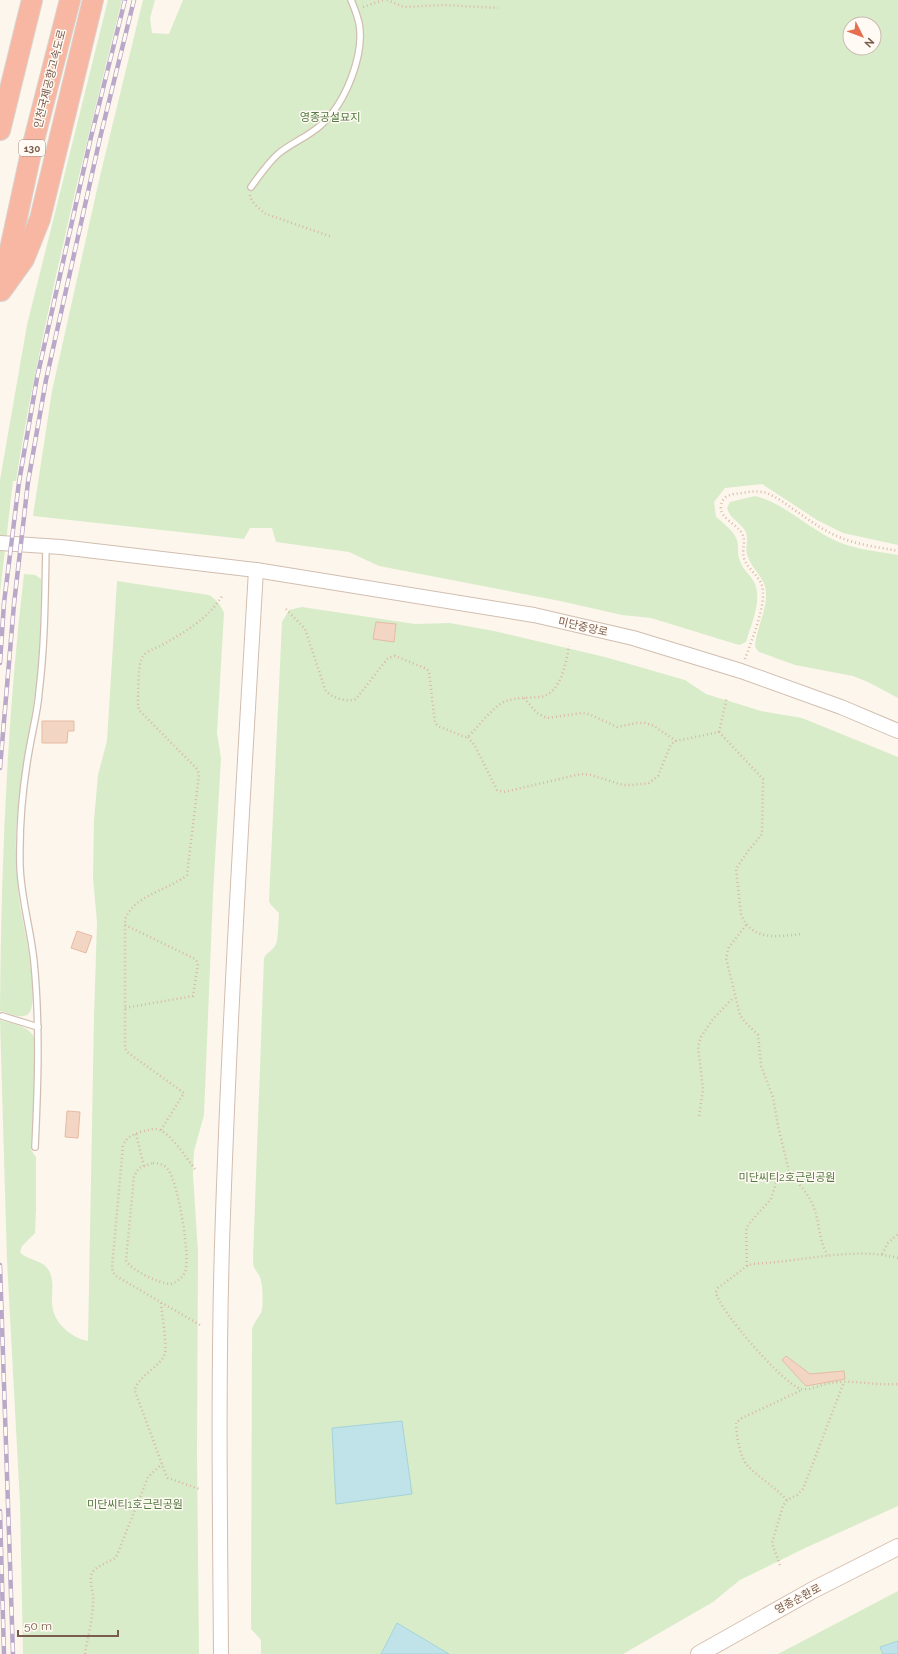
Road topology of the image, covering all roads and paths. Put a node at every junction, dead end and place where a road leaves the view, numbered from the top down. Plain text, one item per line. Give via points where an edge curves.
1 (32, 0) edge
2 (70, 0) edge
3 (93, 0) edge
4 (351, 0) edge
5 (383, 0) edge
6 (387, 0) edge
7 (498, 8) dead end
8 (355, 9) junction
9 (0, 130) edge
10 (251, 187) joint
11 (332, 237) dead end
12 (1, 295) edge
13 (0, 543) edge
14 (46, 546) junction
15 (898, 551) edge
16 (256, 570) junction
17 (222, 596) dead end
18 (286, 609) dead end
19 (570, 646) dead end
20 (741, 671) junction
21 (524, 698) junction
22 (727, 698) dead end
23 (898, 731) edge
24 (719, 732) junction
25 (468, 737) junction
26 (676, 741) junction
27 (125, 925) junction
28 (746, 925) junction
29 (801, 934) dead end
30 (735, 997) junction
31 (125, 1008) junction
32 (2, 1016) dead end
33 (38, 1027) junction
34 (699, 1116) dead end
35 (161, 1130) junction
36 (136, 1134) junction
37 (35, 1147) dead end
38 (144, 1166) junction
39 (195, 1169) dead end
40 (790, 1175) junction
41 (898, 1234) edge
42 (882, 1254) junction
43 (828, 1255) junction
44 (898, 1258) edge
45 (747, 1266) junction
46 (161, 1303) junction
47 (200, 1325) dead end
48 (844, 1382) junction
49 (898, 1384) edge
50 (802, 1390) junction
51 (162, 1464) junction
52 (199, 1489) dead end
53 (787, 1500) junction
54 (898, 1547) edge
55 (780, 1565) dead end
56 (85, 1654) edge
57 (221, 1654) edge
58 (699, 1654) edge

1 - 9 highway
2 - 12 highway, 인천국제공항고속도로 / 130 via 32,148
3 - 12 highway via 40,219 24,259
4 - 8 lane
5 - 8 path
6 - 7 path via 404,7
8 - 10 lane via 360,34 356,60 340,100 321,125 278,154
10 - 11 path via 250,198 266,214
13 - 14 street, 미단중앙로
14 - 16 street, 미단중앙로
14 - 33 lane via 42,656 23,793 20,867 34,961
15 - 20 path via 842,539 766,493 754,491 728,495 722,500 720,509 742,532 745,540 745,560 761,584 763,596
16 - 20 street, 미단중앙로 via 534,615 633,638
16 - 57 street via 234,961 222,1242
17 - 27 path via 200,622 146,653 140,660 139,710 199,774 187,874 136,904 127,914
18 - 25 path via 305,629 329,695 356,699 388,658 395,656 429,672 435,723
19 - 21 path via 564,670 554,688 542,696
20 - 23 street, 미단중앙로 via 841,707
21 - 25 path via 506,701 497,706
21 - 26 path via 537,713 547,718 582,713 617,727 645,723
22 - 24 path
24 - 26 path
24 - 28 path via 763,779 762,834 736,869 741,914
25 - 26 path via 497,790 504,792 581,774 623,785 649,783 658,776 668,749
27 - 31 path
27 - 31 path via 195,959 198,963 193,996
28 - 29 path via 760,934 771,936
28 - 30 path via 727,952 726,958
30 - 34 path via 713,1019 698,1046 703,1089
30 - 40 path via 741,1018 758,1035 761,1066 773,1097
31 - 35 path via 125,1048 184,1093
32 - 33 lane
33 - 37 lane
35 - 36 path via 150,1129
35 - 39 path
36 - 38 path
36 - 46 path via 129,1136 123,1145 112,1268 116,1276
38 - 38 path via 158,1163 167,1168 179,1206 184,1228 186,1266 181,1278 171,1284 160,1283 143,1274 130,1266 126,1260 133,1181 137,1171
40 - 43 path via 809,1198 815,1210 823,1248
40 - 45 path via 782,1176 776,1183 770,1199 748,1226
41 - 42 path via 888,1243
42 - 43 path
42 - 44 path
43 - 45 path
45 - 50 path via 718,1288 716,1296 763,1357 783,1377
46 - 47 path
46 - 51 path via 165,1354 135,1389
48 - 49 path
48 - 50 path
48 - 53 path via 807,1481 800,1492
50 - 53 path via 742,1418 736,1424 743,1459 747,1465
51 - 52 path via 168,1478
51 - 56 path via 148,1477 117,1556 94,1570 92,1574 92,1611
53 - 55 path via 782,1506 772,1543
54 - 58 main road, 영종순환로 via 813,1590

